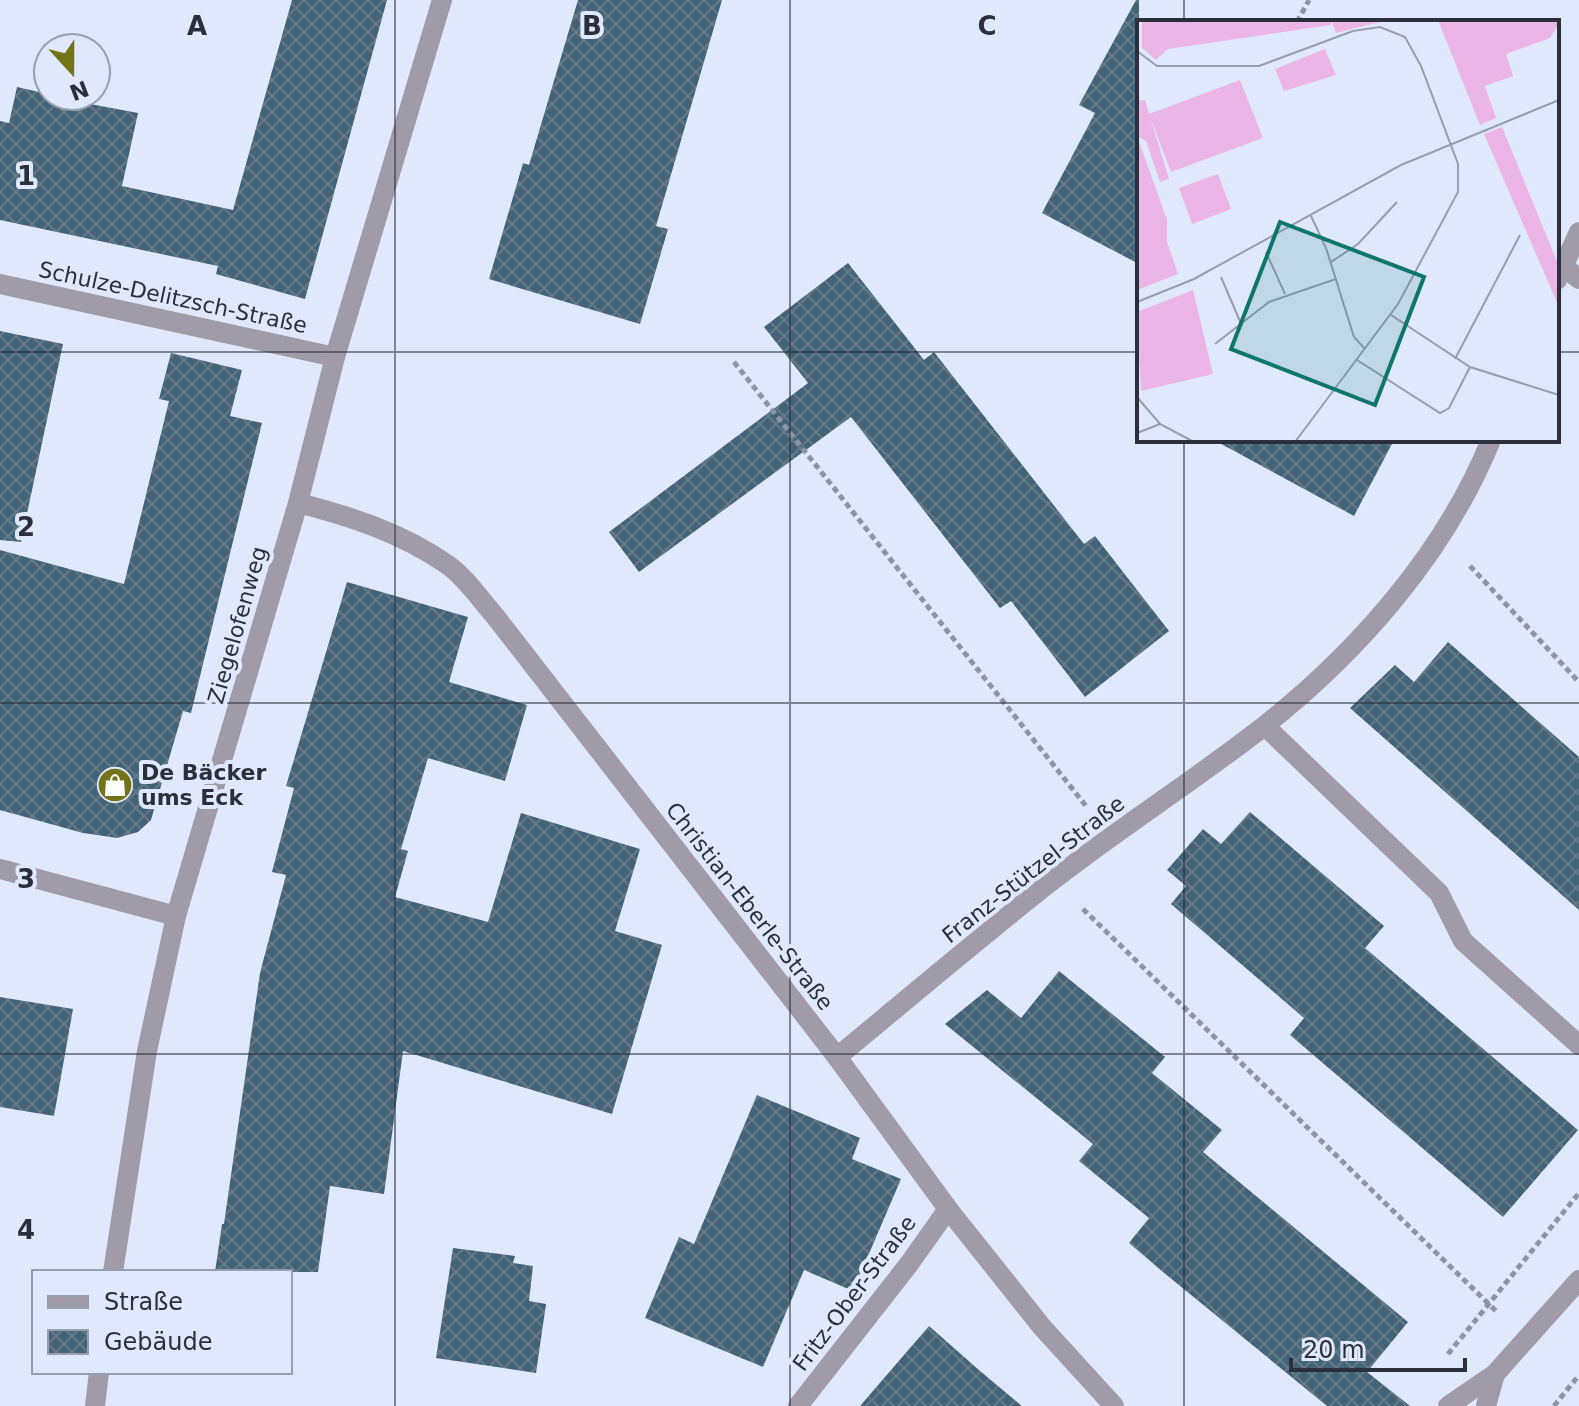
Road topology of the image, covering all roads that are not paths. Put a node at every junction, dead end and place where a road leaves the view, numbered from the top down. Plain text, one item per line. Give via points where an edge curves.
1 (442, 0) edge
2 (1579, 232) edge
3 (1560, 273) edge
4 (1579, 279) edge
5 (0, 284) edge
6 (335, 357) junction
7 (1490, 442) edge
8 (298, 503) junction
9 (1265, 726) junction
10 (0, 869) edge
11 (176, 916) junction
12 (1579, 1045) edge
13 (837, 1057) junction
14 (948, 1209) junction
15 (113, 1270) edge
16 (1579, 1280) edge
17 (99, 1374) edge
18 (1495, 1374) junction
19 (95, 1406) edge
20 (798, 1406) edge
21 (1114, 1406) edge
22 (1448, 1406) edge
23 (1486, 1406) edge

1 - 6 street, Ziegelofenweg
2 - 3 street
3 - 4 street
5 - 6 street, Schulze-Delitzsch-Straße
6 - 8 street, Ziegelofenweg
7 - 9 street, Franz-Stützel-Straße via 1442,537 1395,597
8 - 11 street, Ziegelofenweg
8 - 13 street, Christian-Eberle-Straße via 349,516 450,567 495,616
9 - 12 street via 1439,893 1463,941
9 - 13 street, Franz-Stützel-Straße via 1053,880
10 - 11 street
11 - 15 street, Ziegelofenweg via 147,1051
13 - 14 street, Christian-Eberle-Straße
14 - 20 street, Fritz-Ober-Straße
14 - 21 street, Christian-Eberle-Straße via 1042,1327
16 - 18 street
17 - 19 street
18 - 22 street
18 - 23 street

